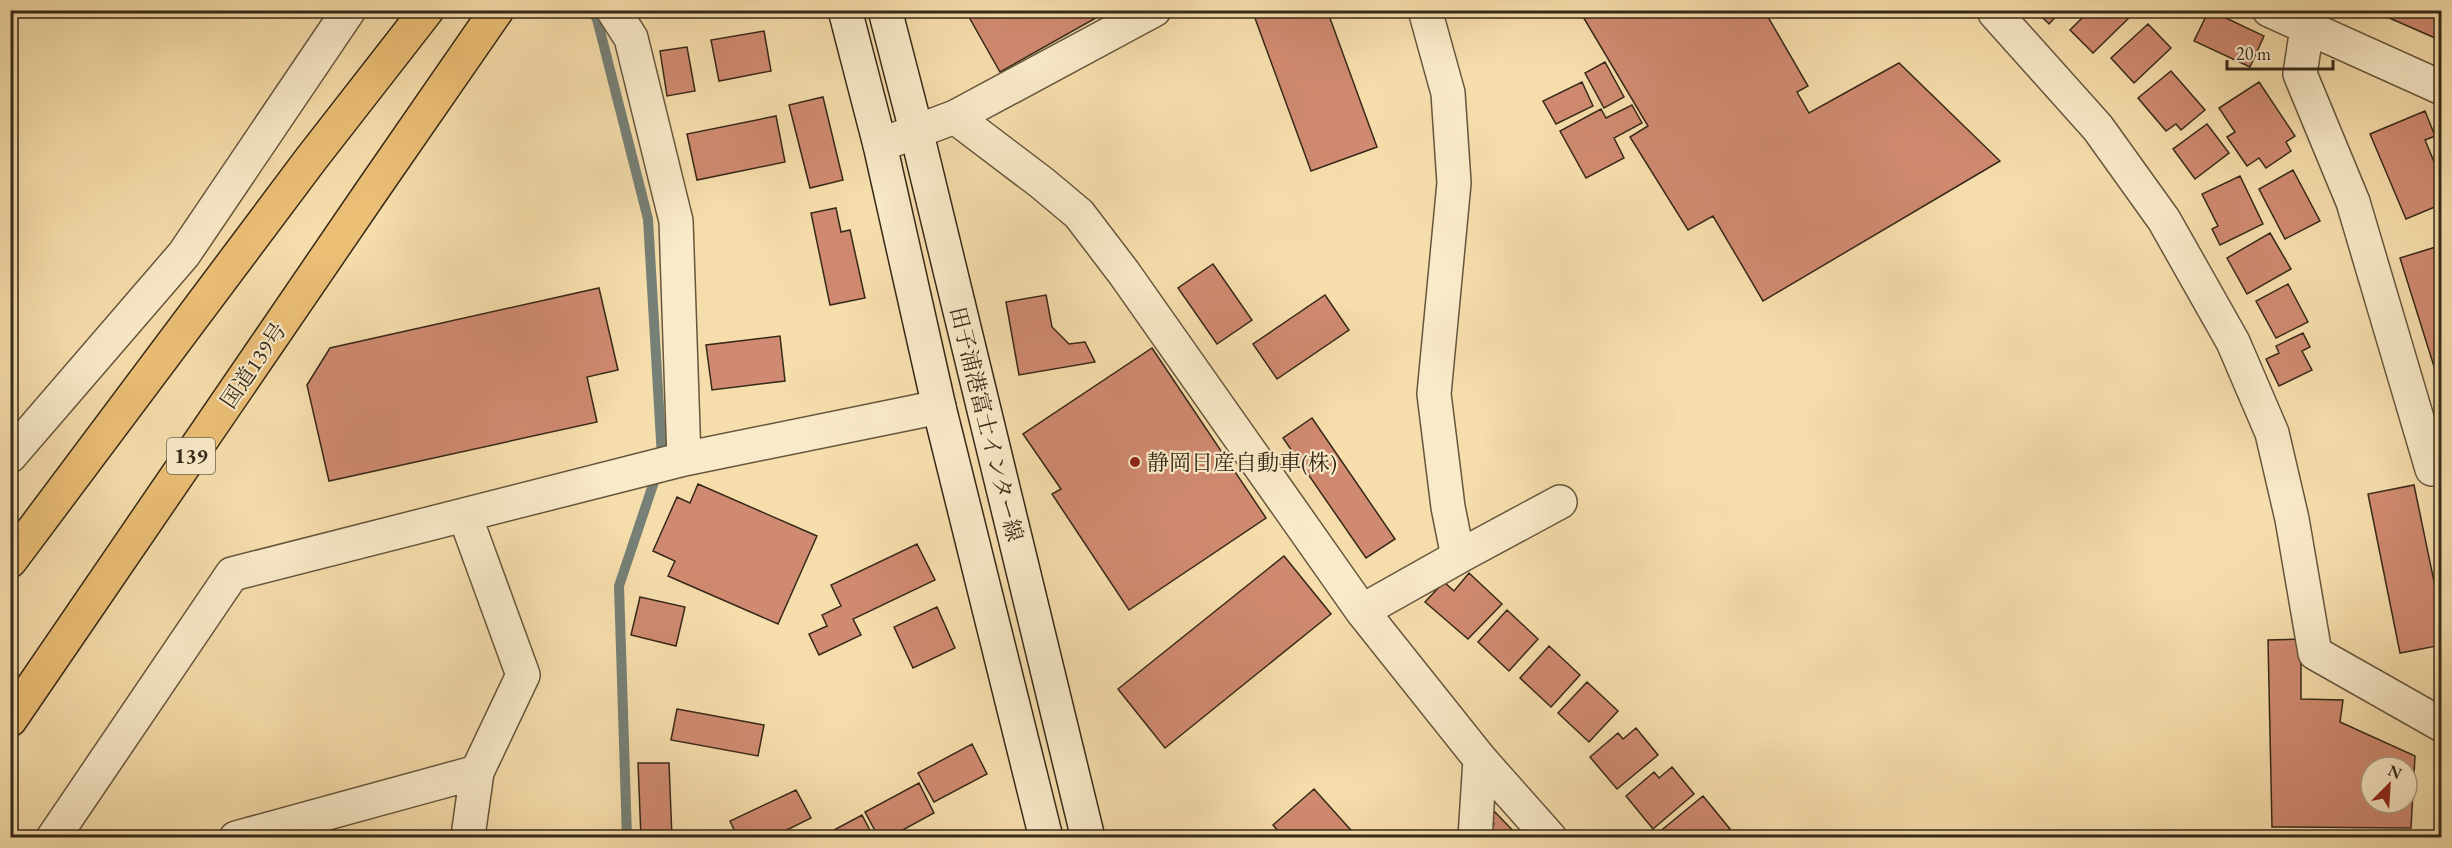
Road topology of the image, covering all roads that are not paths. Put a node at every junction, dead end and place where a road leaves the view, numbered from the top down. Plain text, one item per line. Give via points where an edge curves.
1 (349, 10) edge
2 (427, 10) edge
3 (497, 10) edge
4 (613, 10) edge
5 (845, 10) edge
6 (885, 10) edge
7 (1154, 10) edge
8 (1425, 10) edge
9 (1997, 10) edge
10 (2269, 10) edge
11 (2307, 28) junction
12 (2442, 88) edge
13 (955, 117) junction
14 (916, 130) junction
15 (880, 145) junction
16 (939, 407) junction
17 (10, 456) edge
18 (684, 459) junction
19 (2432, 469) dead end
20 (1560, 502) dead end
21 (465, 516) junction
22 (1458, 557) junction
23 (10, 561) edge
24 (1362, 611) junction
25 (10, 720) edge
26 (2442, 725) edge
27 (1480, 759) junction
28 (477, 772) junction
29 (53, 837) edge
30 (236, 837) edge
31 (471, 837) edge
32 (1046, 837) edge
33 (1088, 837) edge
34 (1475, 837) edge
35 (1550, 837) edge

1 - 17 street via 184,254
2 - 23 highway
3 - 25 highway, 国道139号 / 139
4 - 18 street via 631,38 676,221
5 - 15 street, 田子浦港富士インター線
6 - 14 street, 田子浦港富士インター線
7 - 13 street
8 - 22 street via 1448,93 1454,183 1434,394
9 - 26 street via 1995,13 2097,128 2164,220 2233,342 2272,433 2292,519 2315,653
10 - 11 street
11 - 12 street
11 - 19 street via 2300,74 2354,202
13 - 14 street
13 - 24 street via 1079,214
14 - 15 street
14 - 33 street, 田子浦港富士インター線
15 - 16 street, 田子浦港富士インター線
16 - 18 street
16 - 32 street, 田子浦港富士インター線
18 - 21 street
20 - 22 street
21 - 28 street via 523,675
21 - 29 street via 232,574
22 - 24 street
24 - 27 street
27 - 34 street
27 - 35 street
28 - 30 street
28 - 31 street

